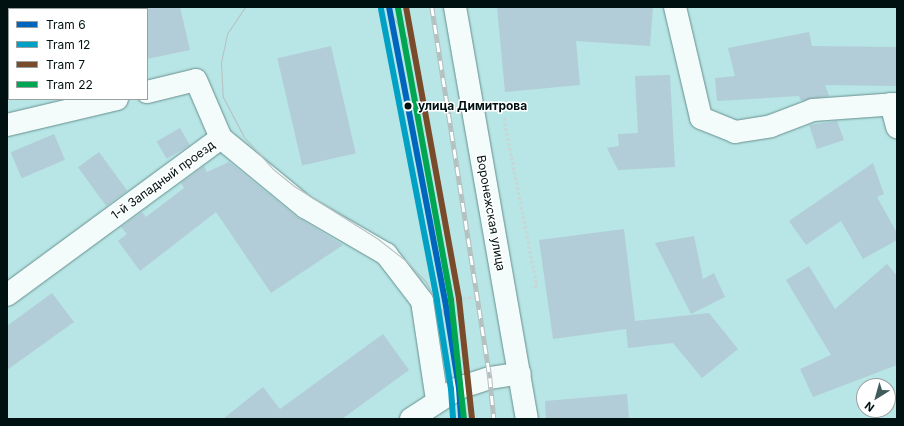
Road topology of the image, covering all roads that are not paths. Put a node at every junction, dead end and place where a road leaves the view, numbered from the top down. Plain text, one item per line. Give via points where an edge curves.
1 (454, 7) edge
2 (675, 7) edge
3 (148, 92) edge
4 (113, 100) edge
5 (894, 104) edge
6 (7, 125) edge
7 (897, 127) edge
8 (221, 138) junction
9 (7, 295) edge
10 (520, 373) junction
11 (437, 400) junction
12 (412, 419) edge
13 (527, 419) edge

1 - 10 street, Воронежская улица
2 - 5 street via 702,118 735,132 771,126 813,110
3 - 8 street via 196,80
4 - 6 street
5 - 7 street
8 - 9 street, 1-й Западный проезд
8 - 11 street, 1-й Западный проезд via 305,207 386,254 422,301
10 - 11 street via 490,378 459,388
10 - 13 street, Воронежская улица
11 - 12 street

